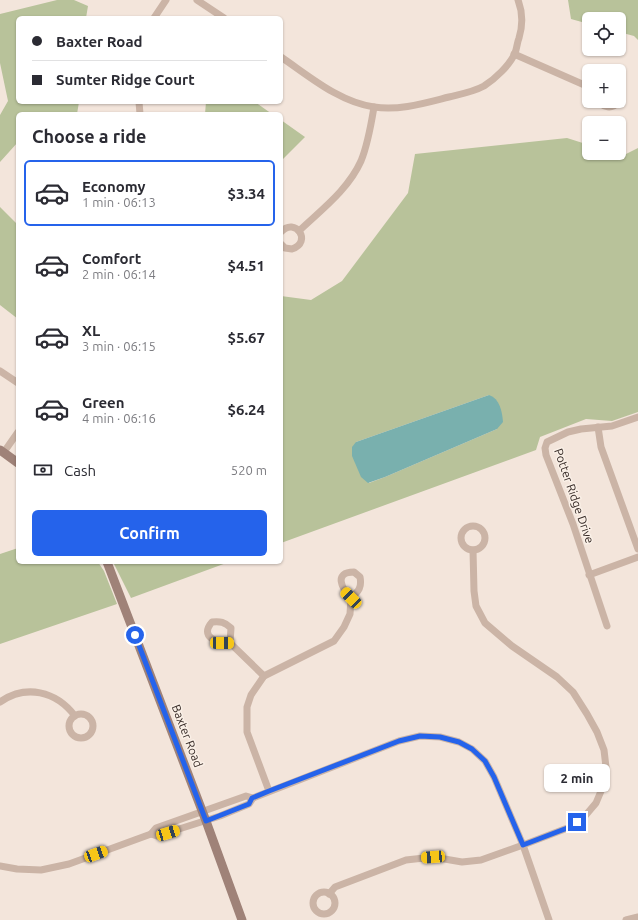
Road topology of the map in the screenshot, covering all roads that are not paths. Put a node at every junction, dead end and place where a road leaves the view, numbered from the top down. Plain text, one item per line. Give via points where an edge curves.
1 (166, 0) edge
2 (197, 0) edge
3 (518, 0) edge
4 (155, 16) edge
5 (221, 16) edge
6 (514, 54) junction
7 (283, 58) edge
8 (582, 85) edge
9 (374, 107) junction
10 (283, 230) edge
11 (300, 231) junction
12 (283, 245) edge
13 (0, 371) edge
14 (16, 382) edge
15 (638, 417) edge
16 (598, 427) junction
17 (16, 434) edge
18 (2, 451) edge
19 (16, 462) edge
20 (638, 549) edge
21 (473, 550) dead end
22 (638, 557) edge
23 (108, 564) edge
24 (589, 575) junction
25 (351, 598) dead end
26 (607, 626) dead end
27 (230, 643) dead end
28 (264, 676) junction
29 (0, 702) edge
30 (75, 716) dead end
31 (269, 791) junction
32 (205, 816) junction
33 (523, 845) junction
34 (0, 866) edge
35 (329, 894) dead end
36 (638, 917) edge
37 (242, 920) edge
38 (549, 920) edge
39 (626, 920) edge

1 - 4 street
2 - 5 street
3 - 6 street via 523,18
6 - 8 street
6 - 9 street via 497,75 472,91 410,106
7 - 9 street via 331,91 357,103
9 - 11 street via 366,146 355,173 346,186
10 - 11 street via 290,227
11 - 12 street via 302,238 296,248 289,249
13 - 14 street
15 - 16 street, Potter Ridge Drive via 612,426
16 - 20 street via 601,447
16 - 24 street, Potter Ridge Drive via 568,432 547,442 545,448
17 - 18 street
18 - 19 main road
21 - 33 street via 476,606 485,623 512,646 557,677 572,692 597,732 604,750 604,784 596,803 585,816 570,827
22 - 24 street
23 - 32 main road, Baxter Road
24 - 26 street, Potter Ridge Drive
25 - 28 street via 350,614 334,641
27 - 28 street
28 - 31 street via 251,695 246,720 247,732
29 - 30 street via 7,697 25,692 37,692 58,699
31 - 32 street via 252,798 246,796
31 - 33 street via 399,741 420,736 440,737 459,742 472,749 485,761
32 - 34 street via 156,828 151,834 69,864 40,870
32 - 37 main road, Baxter Road
33 - 35 street via 481,860 462,862 433,857 406,860 335,887
33 - 38 street
36 - 39 street

